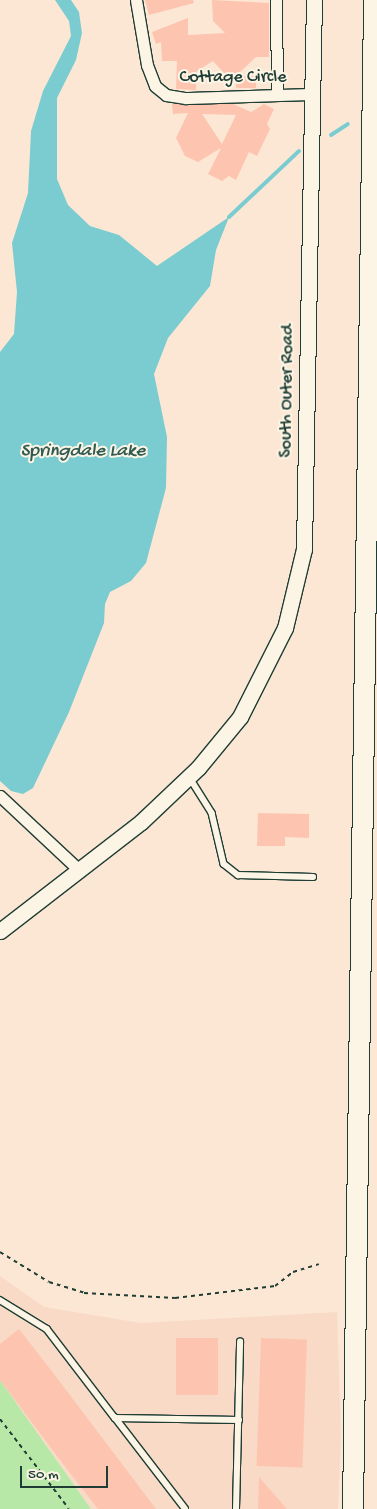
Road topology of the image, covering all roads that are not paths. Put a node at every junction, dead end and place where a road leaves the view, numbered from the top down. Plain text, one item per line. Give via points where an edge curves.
1 (136, 0) edge
2 (276, 0) edge
3 (314, 0) edge
4 (374, 0) edge
5 (312, 94) junction
6 (277, 95) junction
7 (189, 776) junction
8 (0, 796) edge
9 (78, 869) junction
10 (313, 878) dead end
11 (0, 931) edge
12 (0, 1300) edge
13 (240, 1342) dead end
14 (115, 1418) junction
15 (239, 1420) junction
16 (185, 1509) edge
17 (236, 1509) edge
18 (353, 1509) edge

1 - 6 street, Cottage Circle via 147,65 156,86 166,95
2 - 6 street
3 - 5 street, South Outer Road
4 - 18 highway
5 - 6 street, Cottage Circle
5 - 7 street, South Outer Road via 302,564 273,659 240,717 208,758
7 - 9 street, South Outer Road via 141,822
7 - 10 lane via 212,813 224,864 238,875
8 - 9 street
9 - 11 street, South Outer Road
12 - 14 lane via 47,1329
13 - 15 lane
14 - 15 lane
14 - 16 lane
15 - 17 lane

